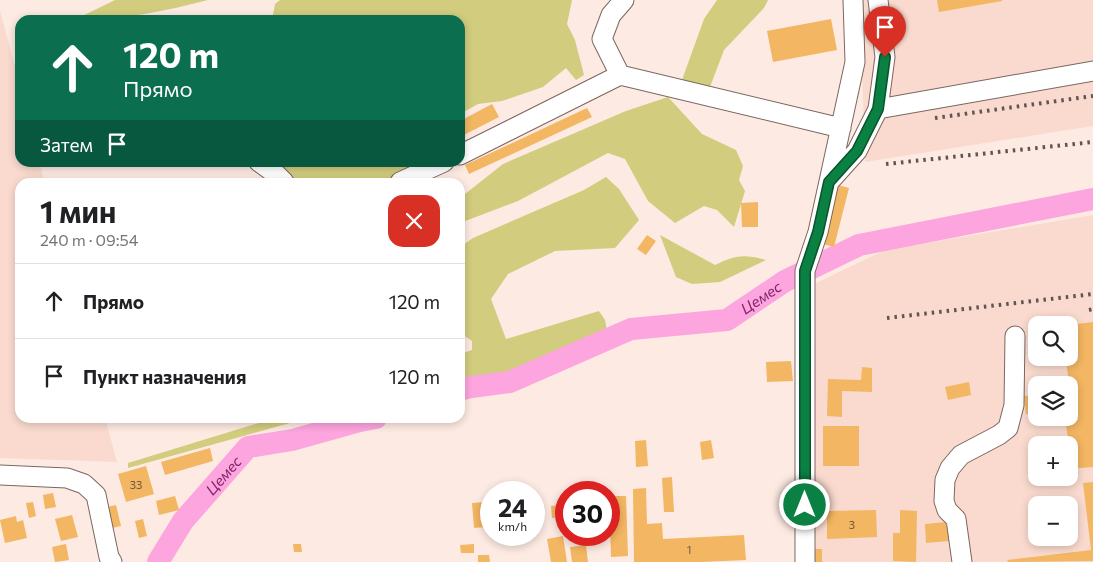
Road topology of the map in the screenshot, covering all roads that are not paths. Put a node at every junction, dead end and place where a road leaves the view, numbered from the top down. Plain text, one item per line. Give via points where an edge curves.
1 (624, 0) edge
2 (853, 0) edge
3 (878, 0) edge
4 (1093, 71) edge
5 (620, 75) junction
6 (878, 109) junction
7 (841, 128) junction
8 (465, 152) edge
9 (266, 167) edge
10 (433, 167) edge
11 (281, 178) edge
12 (409, 178) edge
13 (829, 182) junction
14 (1015, 336) dead end
15 (0, 476) edge
16 (112, 562) edge
17 (805, 562) edge
18 (962, 562) edge

1 - 5 street via 611,14 602,39
2 - 7 street via 855,62
3 - 6 street via 885,57
4 - 6 street
5 - 7 street
5 - 8 street
6 - 13 street via 857,151
7 - 13 street
9 - 11 street
10 - 12 street
13 - 17 street via 805,271
14 - 18 street via 1014,405 1008,428 961,455 945,480 944,501 956,519
15 - 16 street via 67,478 84,484 96,494

